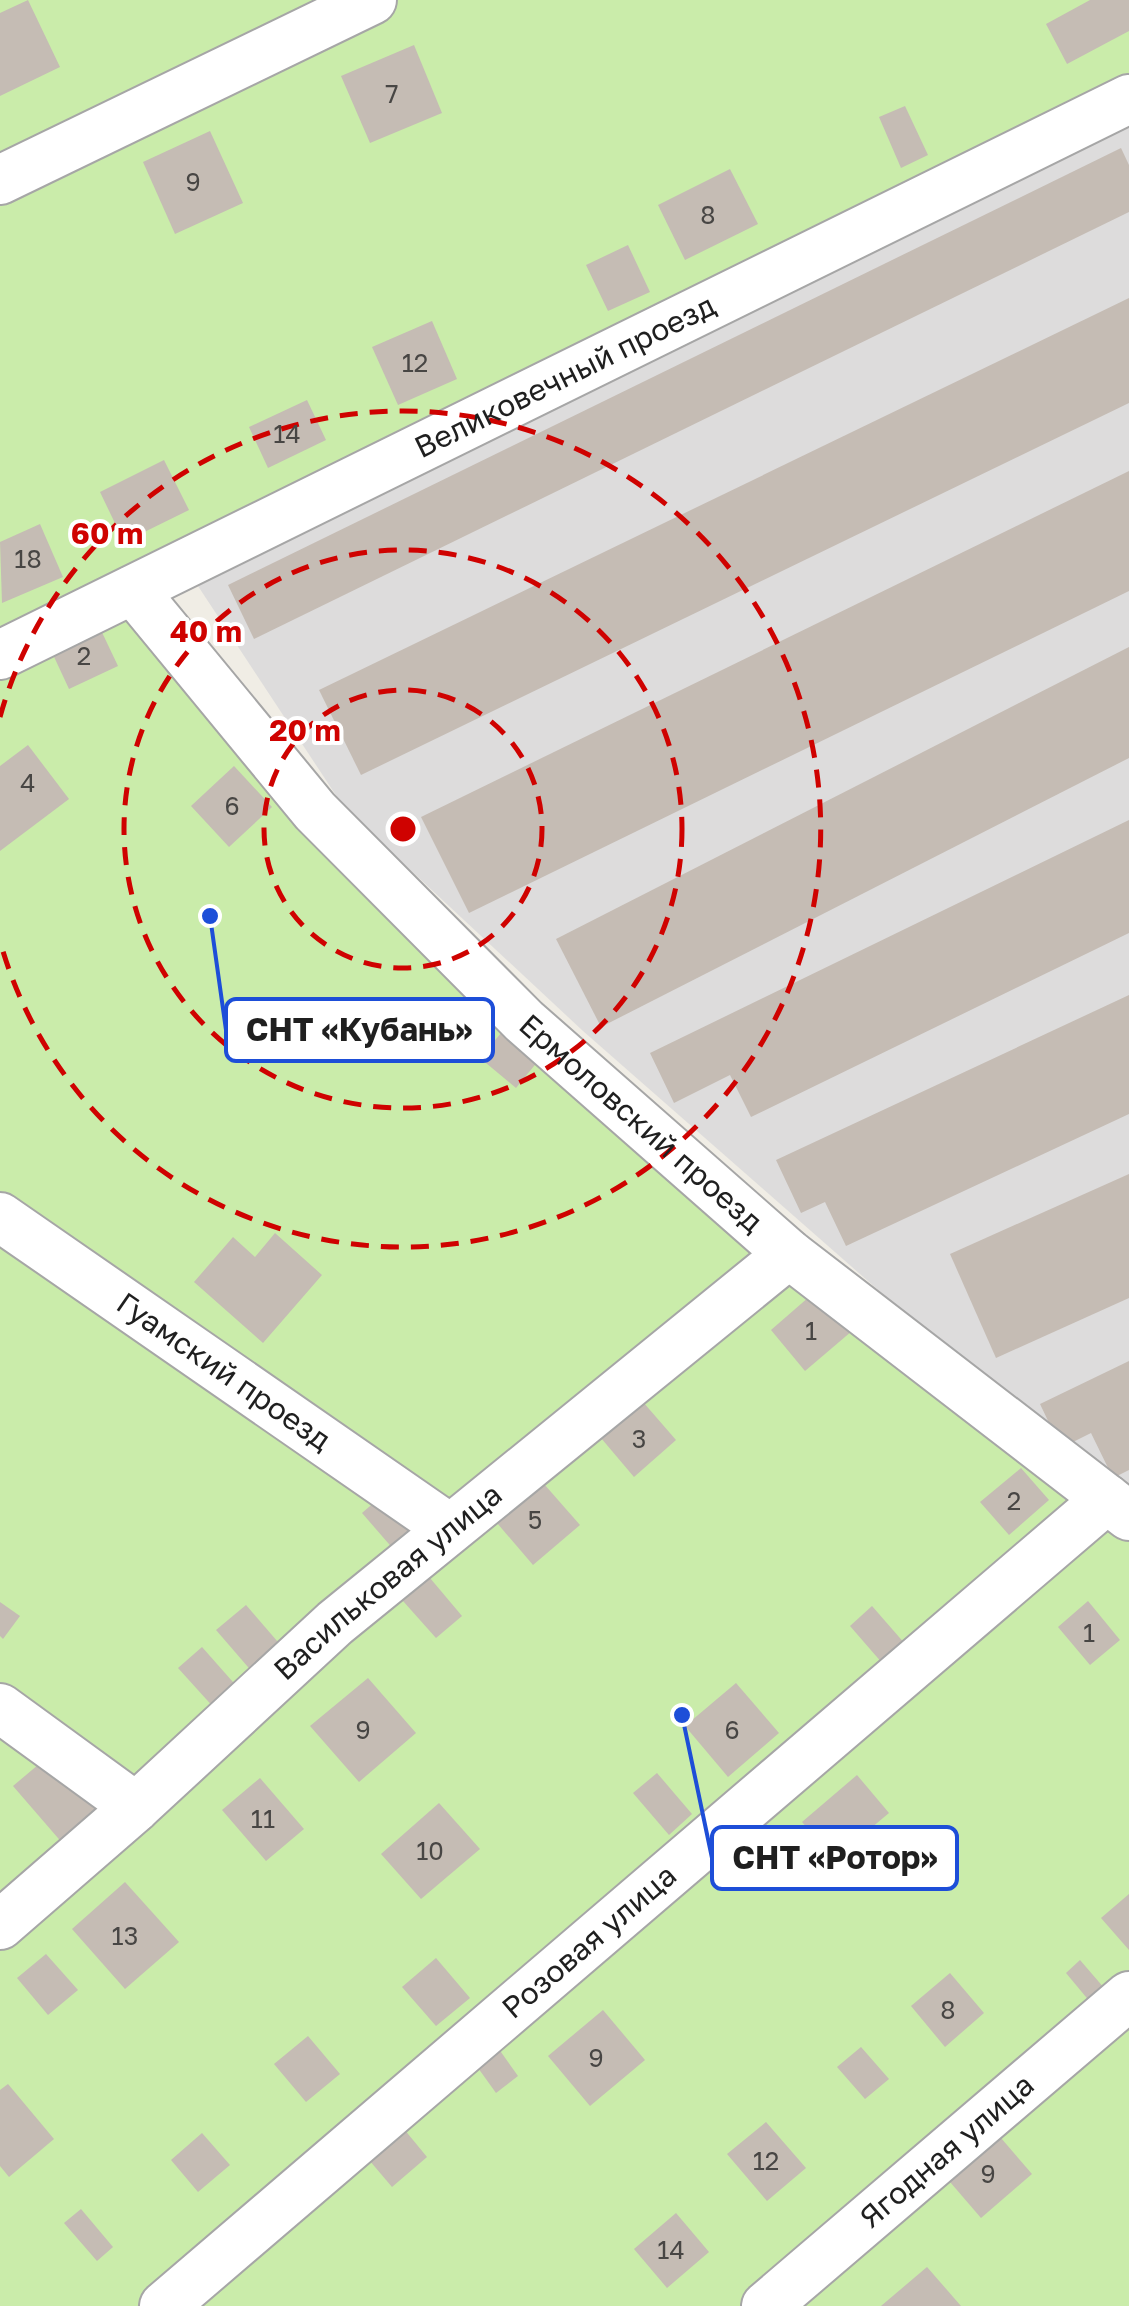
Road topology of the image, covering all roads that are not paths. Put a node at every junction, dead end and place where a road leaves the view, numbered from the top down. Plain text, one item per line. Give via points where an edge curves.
1 (372, 0) edge
2 (1129, 99) edge
3 (0, 180) edge
4 (132, 590) junction
5 (0, 656) edge
6 (0, 1216) edge
7 (789, 1254) junction
8 (1118, 1507) edge
9 (449, 1528) junction
10 (0, 1708) edge
11 (136, 1807) junction
12 (0, 1925) edge
13 (1129, 1996) edge
14 (164, 2306) edge
15 (766, 2306) edge

1 - 3 street
2 - 4 street, Великовечный проезд
4 - 5 street, Великовечный проезд
4 - 7 street, Ермоловский проезд via 314,811 524,1021
6 - 9 street, Гуамский проезд
7 - 8 street, Ермоловский проезд
7 - 9 street, Васильковая улица
8 - 14 street, Розовая улица
9 - 11 street, Васильковая улица via 335,1622
10 - 11 street
11 - 12 street, Васильковая улица
13 - 15 street, Ягодная улица

